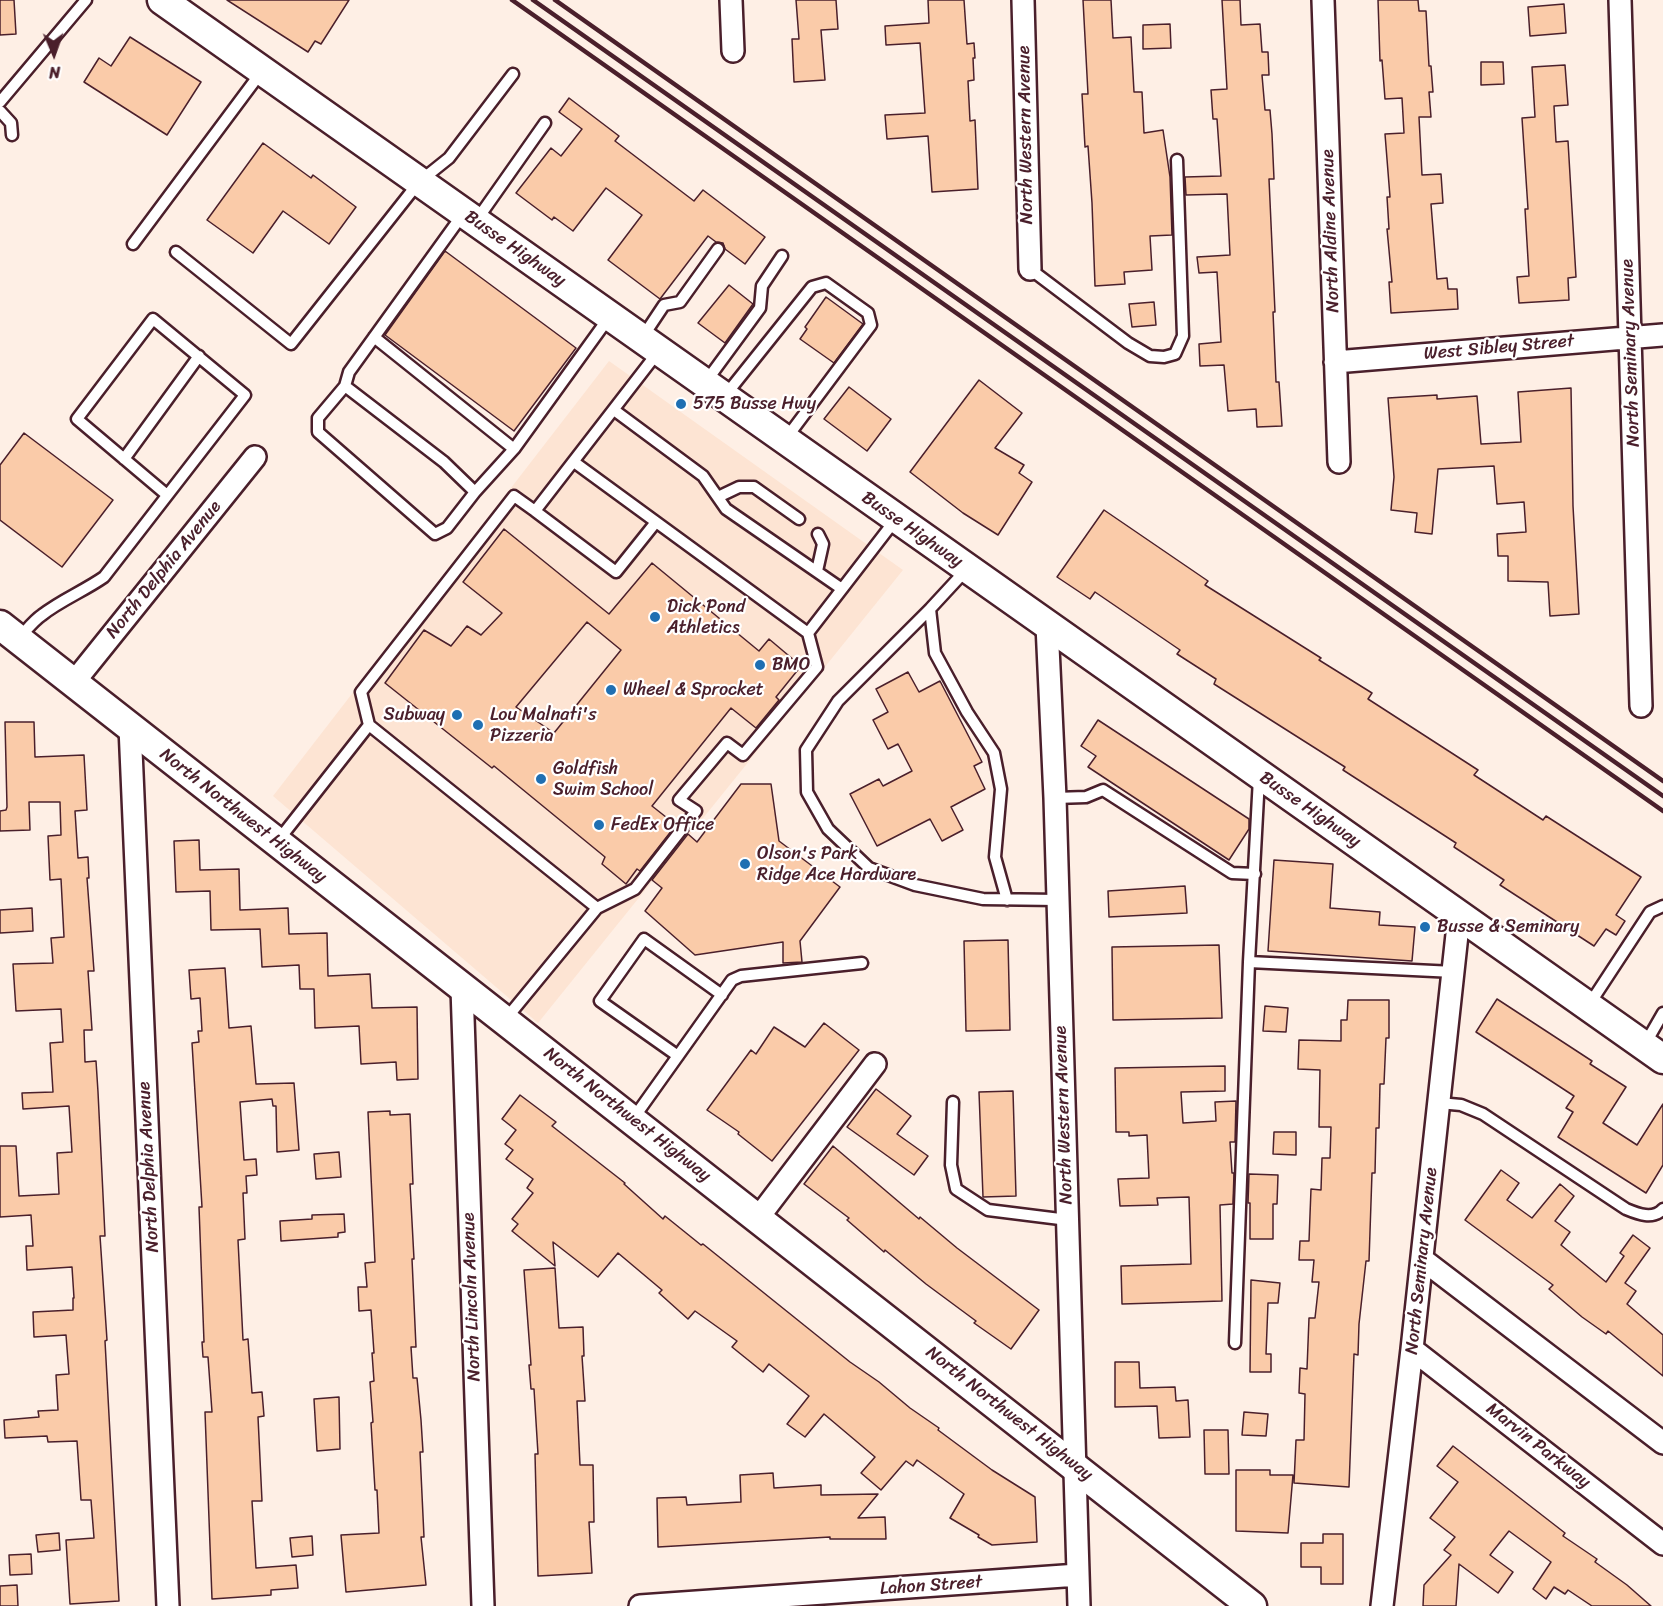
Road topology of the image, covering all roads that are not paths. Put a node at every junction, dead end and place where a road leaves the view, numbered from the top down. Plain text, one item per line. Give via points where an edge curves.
1 (86, 0) edge
2 (731, 0) edge
3 (1023, 0) edge
4 (1323, 0) edge
5 (1620, 0) edge
6 (164, 1) edge
7 (733, 51) dead end
8 (262, 70) junction
9 (513, 74) dead end
10 (0, 102) edge
11 (0, 111) edge
12 (545, 123) dead end
13 (12, 135) dead end
14 (1177, 160) dead end
15 (419, 182) junction
16 (470, 217) junction
17 (133, 244) dead end
18 (718, 249) dead end
19 (176, 252) dead end
20 (782, 256) dead end
21 (1030, 269) joint
22 (610, 316) junction
23 (1663, 335) edge
24 (374, 338) junction
25 (1631, 338) junction
26 (650, 345) junction
27 (199, 356) junction
28 (1335, 362) junction
29 (345, 386) junction
30 (714, 390) junction
31 (614, 410) junction
32 (785, 440) junction
33 (514, 449) junction
34 (255, 457) dead end
35 (124, 459) junction
36 (574, 462) junction
37 (1339, 462) dead end
38 (475, 492) junction
39 (167, 495) junction
40 (718, 497) junction
41 (535, 511) junction
42 (799, 519) dead end
43 (897, 519) junction
44 (656, 522) junction
45 (818, 534) dead end
46 (967, 568) junction
47 (817, 571) junction
48 (842, 589) junction
49 (930, 609) junction
50 (1047, 625) junction
51 (9, 632) edge
52 (808, 633) junction
53 (74, 682) junction
54 (1641, 706) dead end
55 (369, 725) junction
56 (130, 727) junction
57 (1259, 775) junction
58 (1054, 798) junction
59 (277, 842) junction
60 (1255, 874) junction
61 (1007, 900) junction
62 (1058, 900) junction
63 (1663, 906) edge
64 (597, 908) junction
65 (1459, 916) junction
66 (1249, 962) junction
67 (862, 963) dead end
68 (1454, 972) junction
69 (462, 988) junction
70 (722, 995) junction
71 (1588, 1006) junction
72 (1663, 1013) edge
73 (505, 1020) junction
74 (1653, 1053) edge
75 (678, 1056) junction
76 (875, 1064) dead end
77 (953, 1102) dead end
78 (1439, 1103) junction
79 (632, 1119) junction
80 (1663, 1209) edge
81 (758, 1218) junction
82 (1068, 1220) junction
83 (1422, 1259) junction
84 (1235, 1343) dead end
85 (1412, 1349) junction
86 (1663, 1443) edge
87 (1076, 1466) junction
88 (1663, 1544) edge
89 (1078, 1575) junction
90 (168, 1606) edge
91 (483, 1606) edge
92 (640, 1606) edge
93 (1079, 1606) edge
94 (1252, 1606) edge
95 (1382, 1606) edge

1 - 10 lane
2 - 7 street
3 - 21 street, North Western Avenue
4 - 28 street, North Aldine Avenue
5 - 25 street, North Seminary Avenue
6 - 8 main road, Busse Highway
8 - 15 main road, Busse Highway
8 - 17 lane
9 - 15 lane via 449,158
11 - 13 lane via 11,123
12 - 16 lane
14 - 21 lane via 1183,336 1175,354 1150,356
15 - 16 main road, Busse Highway
15 - 19 lane via 291,344
16 - 22 main road, Busse Highway
16 - 24 lane
18 - 26 lane via 680,302 664,305
20 - 30 lane via 762,286 760,308
22 - 26 main road, Busse Highway
22 - 33 lane
23 - 25 street, West Sibley Street
24 - 29 lane via 349,372
24 - 33 lane
25 - 28 street, West Sibley Street
25 - 54 street, North Seminary Avenue
26 - 30 main road, Busse Highway
26 - 31 lane
27 - 35 lane
27 - 35 lane via 153,319 77,418
27 - 39 lane via 245,394
28 - 37 street, North Aldine Avenue
29 - 38 lane via 444,462
29 - 38 lane via 318,418 318,432 435,534 447,528
30 - 32 main road, Busse Highway
30 - 32 lane via 812,287 826,282 868,313 871,325
31 - 36 lane
31 - 40 lane via 703,476
32 - 43 main road, Busse Highway
33 - 38 lane
34 - 53 street, North Delphia Avenue
35 - 39 lane
36 - 41 lane
36 - 44 lane
39 - 51 lane via 104,577
40 - 42 lane via 739,487 754,487
40 - 47 lane via 726,509
41 - 44 lane via 616,572
41 - 55 lane via 514,496 361,692
43 - 46 main road, Busse Highway
43 - 48 lane
44 - 52 lane
45 - 47 lane via 824,544
46 - 49 lane
46 - 50 main road, Busse Highway
47 - 48 lane
48 - 52 lane
49 - 61 lane via 935,653 994,753 1001,789 995,857
49 - 61 lane via 838,701 806,750 807,792 828,829 869,868 915,885
50 - 57 main road, Busse Highway
50 - 58 street, North Western Avenue
51 - 53 main road, North Northwest Highway
52 - 64 lane via 817,667 743,755 727,743 679,800 696,811 635,890
53 - 56 main road, North Northwest Highway
55 - 59 lane
55 - 64 lane
56 - 59 main road, North Northwest Highway
56 - 90 street, North Delphia Avenue
57 - 60 lane
57 - 65 main road, Busse Highway
58 - 60 lane via 1086,797 1103,790 1232,873
58 - 62 street, North Western Avenue
59 - 69 main road, North Northwest Highway
60 - 66 lane
61 - 62 lane
62 - 82 street, North Western Avenue
63 - 71 lane via 1650,912
64 - 73 lane
65 - 68 street, North Seminary Avenue
65 - 71 main road, Busse Highway
66 - 68 lane
66 - 84 lane
67 - 70 lane via 741,975 732,980
68 - 78 street, North Seminary Avenue
69 - 73 main road, North Northwest Highway
69 - 91 street, North Lincoln Avenue
70 - 75 lane
70 - 75 lane via 644,939 600,1001
71 - 74 main road, Busse Highway
72 - 74 lane
73 - 79 main road, North Northwest Highway
75 - 79 lane
76 - 81 street
77 - 82 lane via 951,1165 956,1189 988,1210
78 - 80 lane via 1461,1105 1483,1114 1626,1209 1656,1215
78 - 83 street, North Seminary Avenue
79 - 81 main road, North Northwest Highway
81 - 87 main road, North Northwest Highway
82 - 87 street, North Western Avenue
83 - 85 street, North Seminary Avenue
83 - 86 street
85 - 88 street, Marvin Parkway
85 - 95 street, North Seminary Avenue
87 - 89 street, North Western Avenue
87 - 94 main road, North Northwest Highway
89 - 92 street, Lahon Street
89 - 93 street, North Western Avenue

